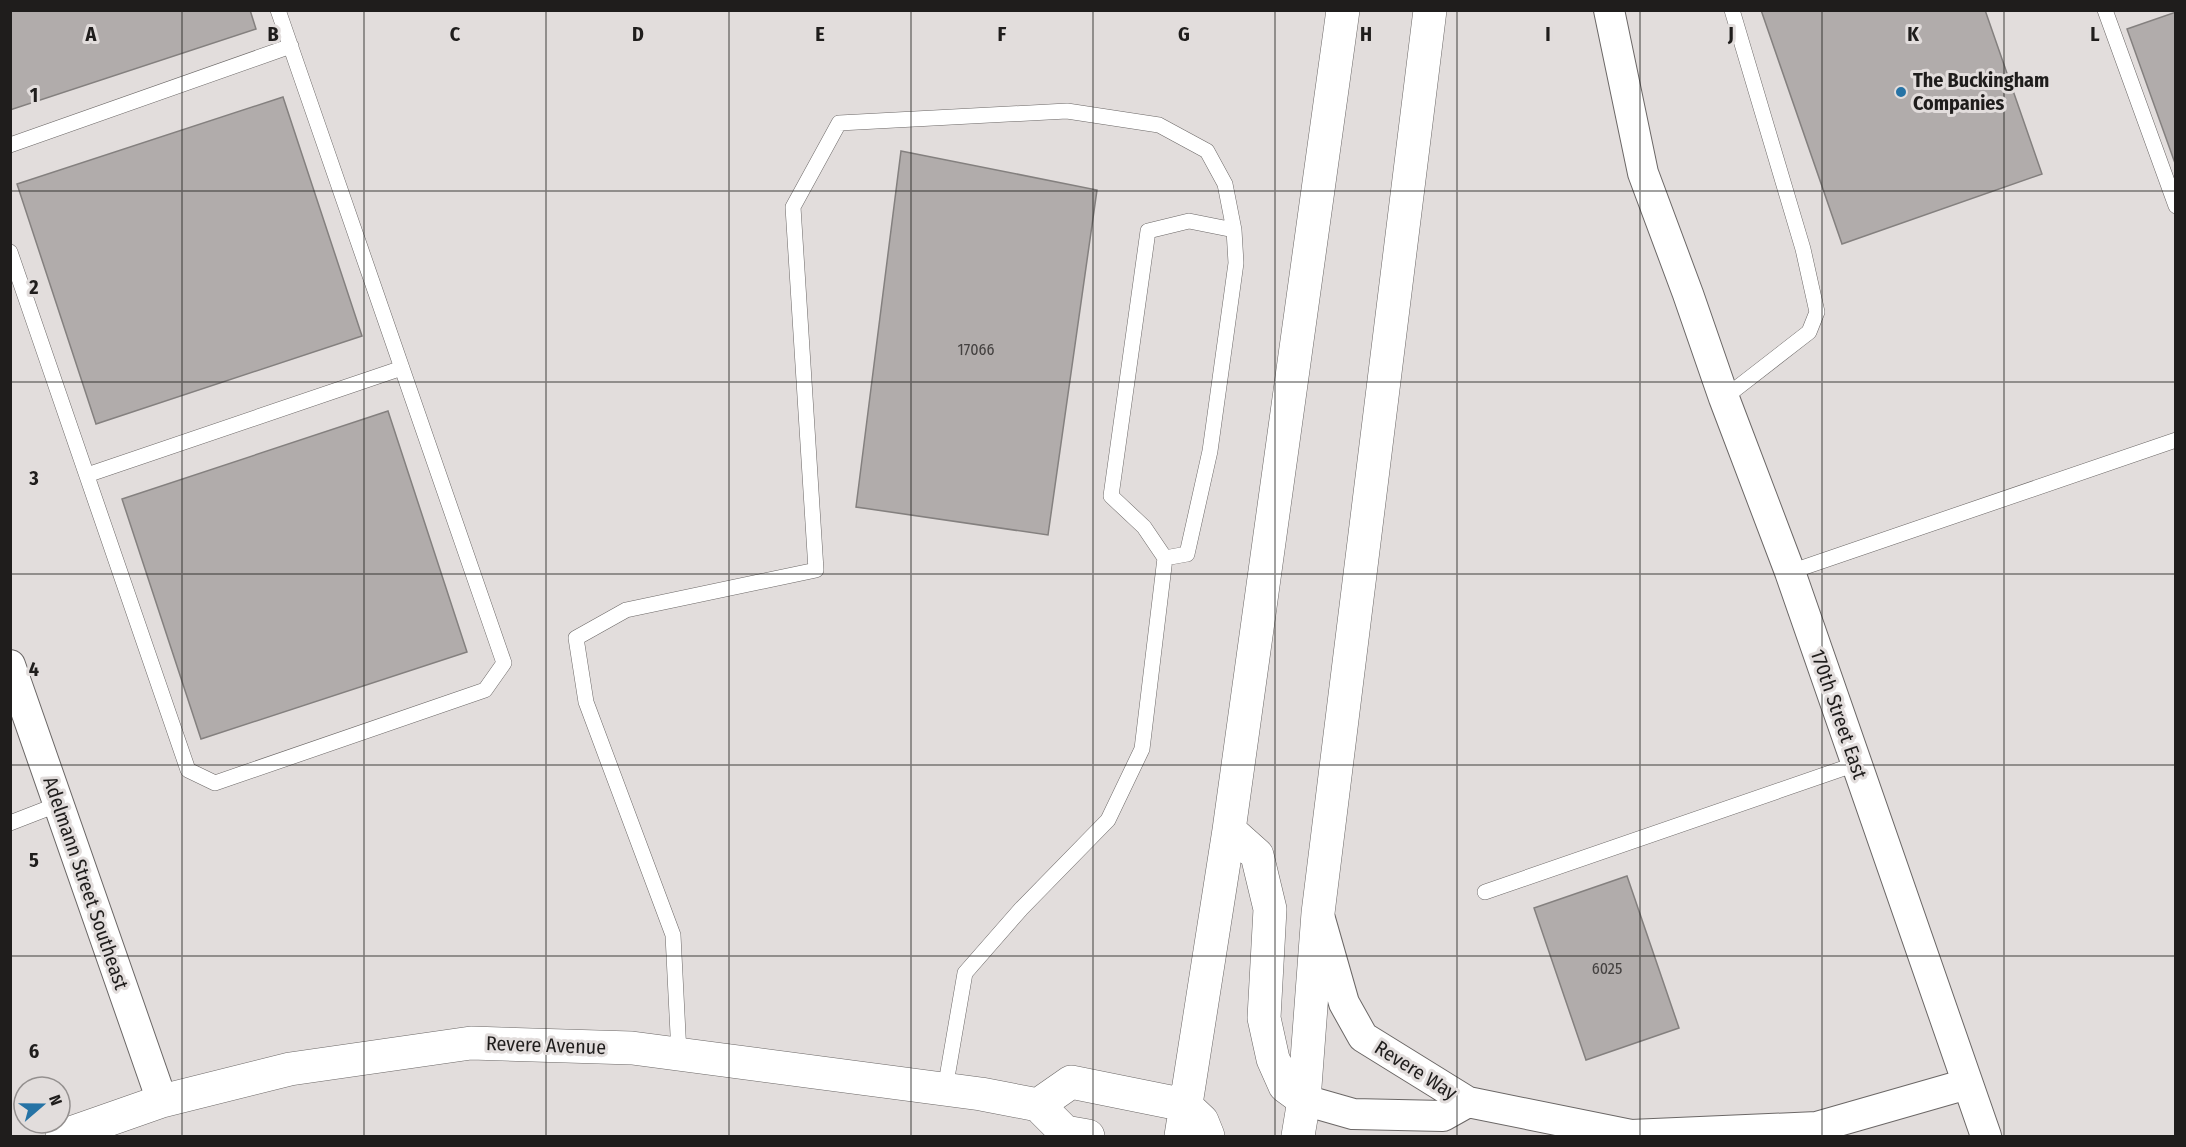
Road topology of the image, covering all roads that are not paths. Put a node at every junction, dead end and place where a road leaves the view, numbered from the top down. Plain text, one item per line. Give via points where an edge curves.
1 (278, 10) edge
2 (1343, 10) edge
3 (1430, 10) edge
4 (1609, 10) edge
5 (1732, 10) edge
6 (2105, 10) edge
7 (291, 46) junction
8 (10, 145) edge
9 (2175, 206) edge
10 (1234, 230) junction
11 (10, 252) edge
12 (402, 368) junction
13 (1724, 398) junction
14 (2175, 440) edge
15 (87, 475) junction
16 (1165, 558) junction
17 (1790, 572) junction
18 (10, 664) edge
19 (1856, 764) junction
20 (59, 804) junction
21 (10, 823) edge
22 (1229, 830) junction
23 (1485, 892) dead end
24 (1318, 913) junction
25 (679, 1054) junction
26 (1967, 1084) junction
27 (945, 1089) junction
28 (1304, 1100) junction
29 (162, 1101) junction
30 (1468, 1102) junction
31 (1038, 1105) junction
32 (1185, 1105) junction
33 (62, 1137) edge
34 (1088, 1137) edge
35 (1181, 1137) edge
36 (1208, 1137) edge
37 (1298, 1137) edge
38 (1986, 1137) edge

1 - 7 lane
2 - 22 main road
3 - 24 main road
4 - 13 street, 170th Street East via 1642,173
5 - 13 lane via 1803,249 1817,312 1809,332
6 - 9 lane
7 - 8 lane
7 - 12 lane
10 - 16 lane via 1236,263 1210,451 1187,554
10 - 16 lane via 1189,221 1148,231 1111,496 1144,527
10 - 25 lane via 1225,184 1207,151 1159,125 1067,111 839,123 793,207 816,570 626,610 576,638 586,702 673,935
11 - 15 lane
12 - 15 lane
12 - 15 lane via 504,663 485,690 216,783 188,770
13 - 17 street, 170th Street East
14 - 17 lane
16 - 27 lane via 1142,749 1108,820 965,973
17 - 19 street, 170th Street East
18 - 20 street, Adelmann Street Southeast
19 - 23 lane
19 - 26 street, 170th Street East
20 - 21 lane
20 - 29 street, Adelmann Street Southeast
22 - 28 main road via 1257,855 1270,909 1264,1018 1272,1059 1285,1086
22 - 32 main road
24 - 28 main road
24 - 30 street, Revere Way via 1344,1003 1363,1037
25 - 27 main road, Revere Avenue
25 - 29 main road, Revere Avenue via 632,1048 471,1043 290,1069
26 - 30 street via 1817,1127 1631,1135
26 - 38 street, 170th Street East
27 - 31 main road, Revere Avenue
28 - 30 street, Revere Way via 1353,1114 1443,1116
28 - 37 main road
29 - 33 main road, Revere Avenue
31 - 32 main road via 1071,1082
31 - 34 main road via 1065,1132
32 - 35 main road
32 - 36 main road via 1202,1121

